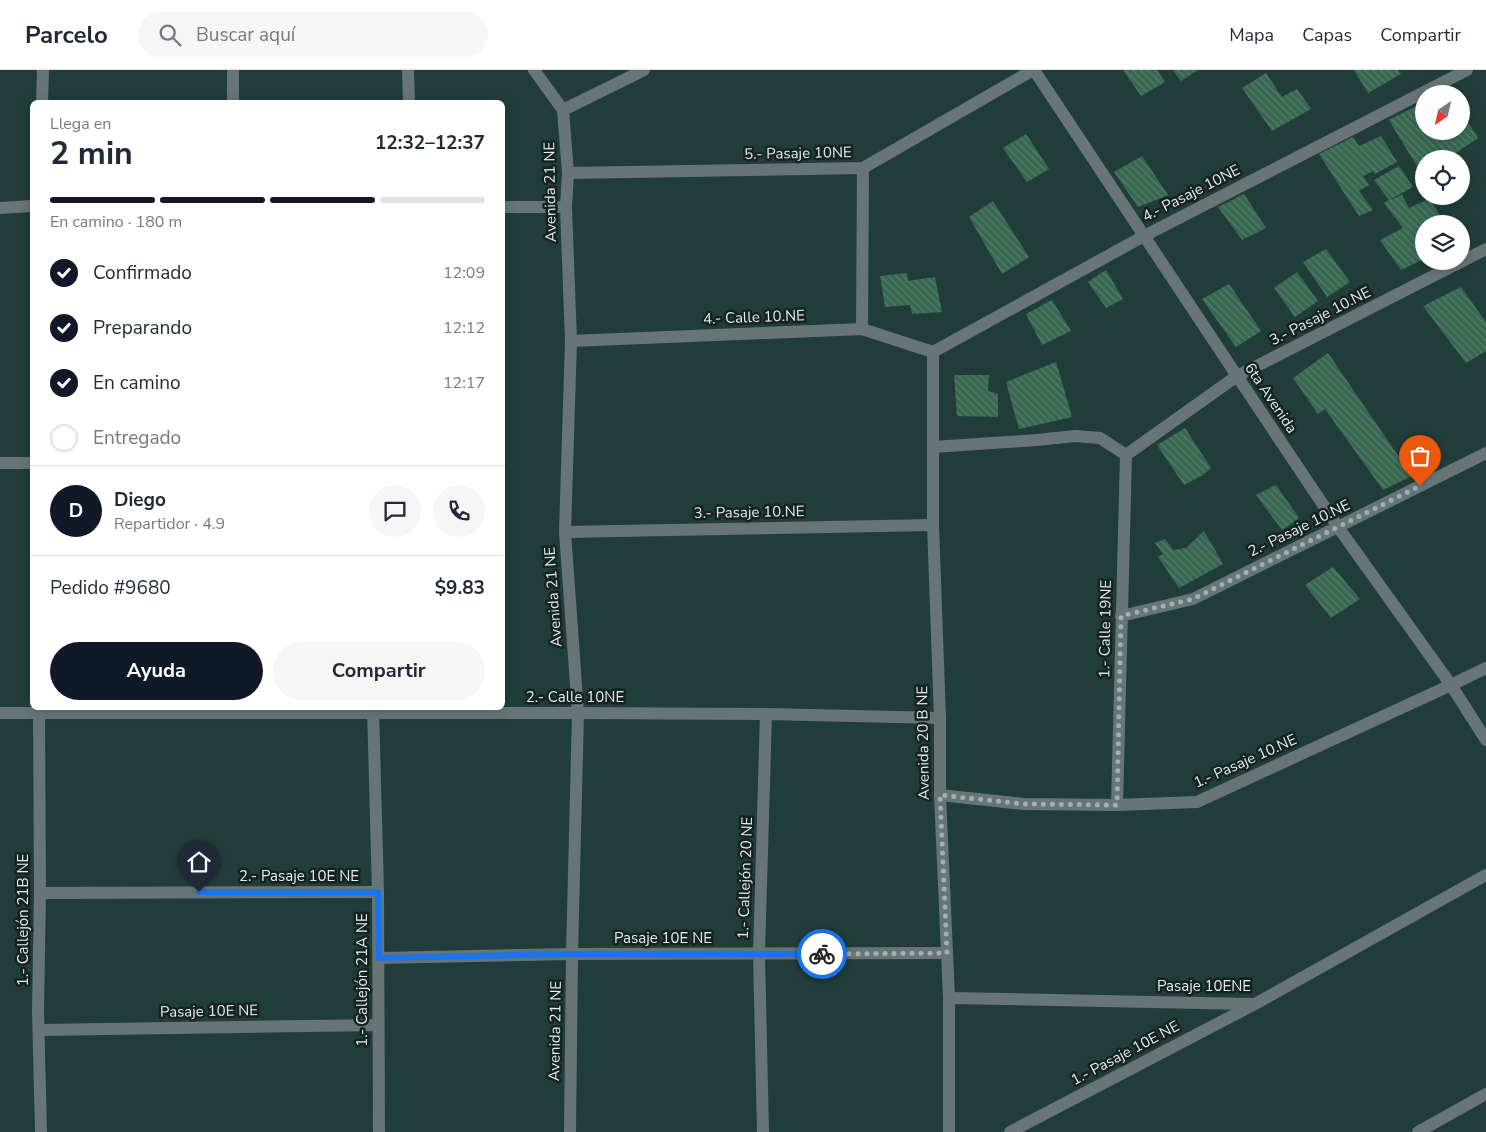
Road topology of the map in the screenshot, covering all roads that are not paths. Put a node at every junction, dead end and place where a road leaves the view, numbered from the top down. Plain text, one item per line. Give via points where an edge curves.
1 (43, 70) edge
2 (233, 70) edge
3 (408, 70) edge
4 (534, 70) edge
5 (644, 70) edge
6 (1034, 70) edge
7 (1467, 70) edge
8 (42, 100) edge
9 (233, 100) edge
10 (409, 100) edge
11 (563, 110) junction
12 (863, 168) junction
13 (568, 174) junction
14 (30, 206) edge
15 (505, 206) edge
16 (566, 207) junction
17 (0, 208) edge
18 (1144, 236) junction
19 (1486, 249) edge
20 (862, 329) junction
21 (571, 341) junction
22 (934, 352) junction
23 (1237, 376) junction
24 (933, 447) junction
25 (1486, 453) edge
26 (1126, 455) junction
27 (0, 463) edge
28 (30, 463) edge
29 (933, 525) junction
30 (1338, 527) junction
31 (564, 532) junction
32 (1121, 616) junction
33 (1486, 668) edge
34 (1451, 685) junction
35 (39, 710) edge
36 (373, 711) edge
37 (0, 713) edge
38 (578, 713) junction
39 (766, 714) junction
40 (940, 718) junction
41 (1486, 740) edge
42 (940, 795) junction
43 (1117, 805) junction
44 (1486, 875) edge
45 (378, 892) junction
46 (40, 893) junction
47 (947, 953) junction
48 (572, 954) junction
49 (759, 954) junction
50 (379, 958) junction
51 (949, 998) junction
52 (1255, 1004) junction
53 (378, 1025) junction
54 (40, 1030) junction
55 (1486, 1094) edge
56 (41, 1132) edge
57 (379, 1132) edge
58 (570, 1132) edge
59 (763, 1132) edge
60 (949, 1132) edge
61 (1010, 1132) edge
62 (1418, 1132) edge

1 - 8 street
2 - 9 street
3 - 10 street
4 - 11 street
5 - 11 street
6 - 12 street, 5.- Pasaje 10NE
6 - 18 street, 6ta Avenida
7 - 18 street, 4.- Pasaje 10NE
11 - 13 street, Avenida 21 NE
12 - 13 street, 5.- Pasaje 10NE
12 - 20 street
13 - 16 street, Avenida 21 NE
14 - 17 street
15 - 16 street
16 - 21 street, Avenida 21 NE
18 - 22 street, 4.- Pasaje 10NE
18 - 23 street, 6ta Avenida
19 - 23 street, 3.- Pasaje 10.NE
20 - 21 street, 4.- Calle 10.NE
20 - 22 street, 4.- Calle 10.NE
21 - 31 street, Avenida 21 NE
22 - 24 street, Avenida 20 B NE
23 - 26 street, 3.- Pasaje 10.NE
23 - 30 street, 6ta Avenida
24 - 26 street via 1076,436 1100,438
24 - 29 street, Avenida 20 B NE
25 - 30 street, 2.- Pasaje 10.NE
26 - 32 street, 1.- Calle 19NE
27 - 28 street
29 - 31 street, 3.- Pasaje 10.NE
29 - 40 street, Avenida 20 B NE
30 - 32 street, 2.- Pasaje 10.NE via 1193,599
30 - 34 street, 6ta Avenida
31 - 38 street, Avenida 21 NE
32 - 43 street, 1.- Calle 19NE
33 - 34 street, 1.- Pasaje 10.NE
34 - 41 street, 6ta Avenida
34 - 43 street, 1.- Pasaje 10.NE via 1197,802
35 - 36 street, 2.- Calle 10NE
35 - 37 street, 2.- Calle 10NE
35 - 46 street, 1.- Callejón 21B NE
36 - 38 street, 2.- Calle 10NE
36 - 45 street, 1.- Callejón 21A NE
38 - 39 street, 2.- Calle 10NE
38 - 48 street, Avenida 21 NE
39 - 40 street, 2.- Calle 10NE
39 - 49 street, 1.- Callejón 20 NE
40 - 42 street, Avenida 20 B NE
42 - 43 street, 1.- Pasaje 10.NE via 1024,804
42 - 47 street, Avenida 20 B NE
44 - 52 street, Pasaje 10ENE
45 - 46 street, 2.- Pasaje 10E NE
45 - 50 street, 1.- Callejón 21A NE
46 - 54 street, 1.- Callejón 21B NE
47 - 49 street, Pasaje 10E NE
47 - 51 street, Avenida 20 B NE
48 - 49 street, Pasaje 10E NE
48 - 50 street, Pasaje 10E NE
48 - 58 street, Avenida 21 NE
49 - 59 street, 1.- Callejón 20 NE
50 - 53 street, 1.- Callejón 21A NE
51 - 52 street, Pasaje 10ENE
51 - 60 street, Avenida 20 B NE
52 - 61 street, 1.- Pasaje 10E NE
53 - 54 street, Pasaje 10E NE
53 - 57 street, 1.- Callejón 21A NE
54 - 56 street, 1.- Callejón 21B NE
55 - 62 street

